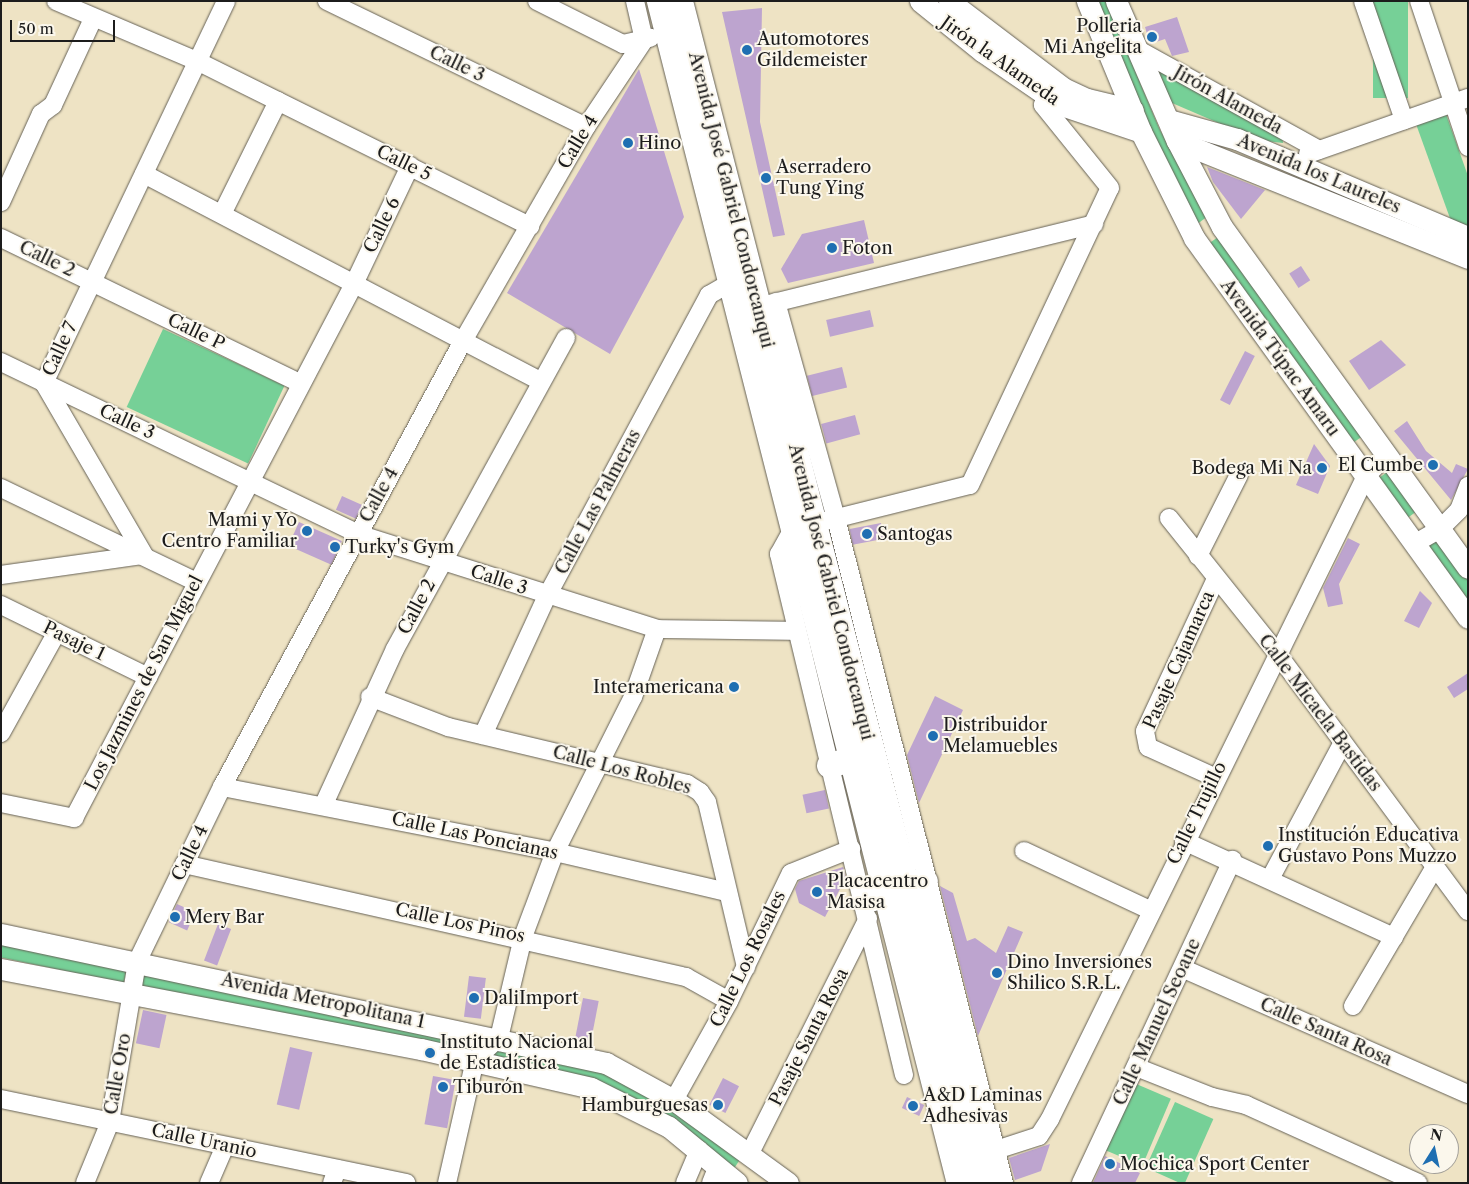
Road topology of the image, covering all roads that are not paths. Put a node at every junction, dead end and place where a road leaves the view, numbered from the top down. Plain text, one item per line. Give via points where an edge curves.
1 (56, 1) edge
2 (226, 1) edge
3 (327, 1) edge
4 (537, 1) edge
5 (635, 1) edge
6 (920, 1) edge
7 (949, 1) edge
8 (1087, 1) edge
9 (1116, 1) edge
10 (1363, 1) edge
11 (1419, 1) edge
12 (670, 4) edge
13 (93, 19) junction
14 (666, 34) junction
15 (1137, 49) junction
16 (198, 60) junction
17 (1047, 96) junction
18 (1460, 100) edge
19 (278, 101) junction
20 (1132, 110) junction
21 (1168, 120) junction
22 (1404, 120) junction
23 (586, 127) junction
24 (1141, 132) junction
25 (1177, 141) junction
26 (1468, 147) edge
27 (1319, 150) junction
28 (1288, 160) junction
29 (410, 166) junction
30 (144, 174) junction
31 (1, 202) edge
32 (222, 214) junction
33 (1094, 224) junction
34 (530, 226) junction
35 (1222, 227) junction
36 (1468, 237) edge
37 (1, 238) edge
38 (1194, 238) junction
39 (1468, 258) edge
40 (92, 281) junction
41 (730, 283) junction
42 (354, 284) junction
43 (757, 306) junction
44 (566, 338) dead end
45 (463, 341) junction
46 (1, 362) edge
47 (540, 382) junction
48 (44, 383) junction
49 (300, 384) junction
50 (1386, 456) junction
51 (1239, 475) dead end
52 (1366, 476) junction
53 (249, 480) junction
54 (1468, 486) edge
55 (1, 488) edge
56 (1169, 518) dead end
57 (814, 523) junction
58 (1440, 529) junction
59 (358, 534) junction
60 (1414, 544) junction
61 (144, 555) junction
62 (1198, 556) junction
63 (441, 561) junction
64 (1468, 568) edge
65 (1, 575) edge
66 (1216, 579) junction
67 (196, 582) junction
68 (548, 596) junction
69 (1, 605) edge
70 (1468, 618) edge
71 (657, 629) junction
72 (796, 631) junction
73 (57, 632) junction
74 (1277, 653) junction
75 (148, 677) junction
76 (370, 697) junction
77 (1, 733) edge
78 (483, 735) junction
79 (1342, 744) junction
80 (840, 762) junction
81 (600, 763) junction
82 (1214, 777) junction
83 (222, 787) junction
84 (1, 803) edge
85 (324, 804) junction
86 (1184, 841) junction
87 (851, 850) junction
88 (1024, 851) dead end
89 (555, 852) junction
90 (1232, 860) junction
91 (184, 864) junction
92 (1434, 867) junction
93 (1270, 879) junction
94 (727, 892) junction
95 (890, 896) junction
96 (1150, 910) junction
97 (1468, 911) edge
98 (1, 934) edge
99 (523, 937) junction
100 (1394, 937) junction
101 (137, 962) junction
102 (746, 966) junction
103 (1, 969) edge
104 (1184, 969) junction
105 (131, 994) junction
106 (729, 1001) junction
107 (1353, 1006) dead end
108 (498, 1038) junction
109 (960, 1051) junction
110 (475, 1060) junction
111 (1136, 1067) junction
112 (904, 1074) dead end
113 (1468, 1094) edge
114 (1, 1099) edge
115 (674, 1100) junction
116 (110, 1122) junction
117 (224, 1146) junction
118 (699, 1150) junction
119 (996, 1150) junction
120 (749, 1155) junction
121 (714, 1174) edge
122 (334, 1176) edge
123 (85, 1183) edge
124 (209, 1183) edge
125 (406, 1183) edge
126 (447, 1183) edge
127 (685, 1183) edge
128 (737, 1183) edge
129 (788, 1183) edge
130 (959, 1183) edge
131 (983, 1183) edge
132 (1004, 1183) edge
133 (1081, 1183) edge
134 (1418, 1183) edge

1 - 13 street, Calle 5
2 - 16 street
3 - 23 street, Calle 3
4 - 14 street via 622,44
5 - 14 street, Avenida José Gabriel Condorcanqui
6 - 17 main road, Jirón la Alameda
7 - 20 main road, Jirón la Alameda via 1063,88 1087,99
8 - 20 main road, Avenida Túpac Amaru
9 - 15 main road, Avenida Túpac Amaru
10 - 22 street
11 - 18 street
12 - 14 highway, Avenida José Gabriel Condorcanqui
13 - 16 street, Calle 5
13 - 31 street via 53,105 41,114
14 - 23 street, Calle 4
14 - 41 highway, Avenida José Gabriel Condorcanqui
14 - 43 highway, Avenida José Gabriel Condorcanqui
15 - 21 main road, Avenida Túpac Amaru
15 - 27 street, Jirón Alameda
16 - 19 street, Calle 5
16 - 30 street, Calle 7
17 - 24 main road, Jirón la Alameda via 1078,112
17 - 33 street via 1043,105 1110,188
18 - 22 street
18 - 26 street
19 - 29 street, Calle 5
19 - 32 street
20 - 24 main road, Avenida Túpac Amaru
21 - 25 main road, Avenida Túpac Amaru
21 - 28 main road, Avenida los Laureles via 1237,139
22 - 27 street
23 - 34 street, Calle 4
24 - 38 main road, Avenida Túpac Amaru
25 - 35 main road, Avenida Túpac Amaru
25 - 39 main road, Avenida los Laureles
27 - 28 street
28 - 36 main road, Avenida los Laureles
29 - 34 street, Calle 5
29 - 42 street, Calle 6
30 - 32 street
30 - 40 street, Calle 7
32 - 42 street
33 - 43 street
33 - 57 street via 970,485
34 - 45 street, Calle 4
35 - 38 main road
35 - 50 main road, Avenida Túpac Amaru
37 - 40 street, Calle 2
38 - 52 main road, Avenida Túpac Amaru
40 - 48 street, Calle 7
40 - 49 street, Calle P
41 - 43 highway, Avenida José Gabriel Condorcanqui
41 - 68 street, Calle Las Palmeras via 709,294
42 - 45 street
42 - 49 street, Los Jazmines de San Miguel
43 - 57 highway, Avenida José Gabriel Condorcanqui
44 - 47 street, Calle 2
45 - 47 street
45 - 59 street, Calle 4
46 - 48 street, Calle 3
47 - 63 street, Calle 2
48 - 53 street, Calle 3
48 - 61 street, Calle 7
49 - 53 street, Los Jazmines de San Miguel
50 - 52 street, Calle Trujillo
50 - 58 main road, Avenida Túpac Amaru
51 - 62 street
52 - 60 main road, Avenida Túpac Amaru
52 - 74 street, Calle Trujillo
53 - 59 street, Calle 3
53 - 67 street, Los Jazmines de San Miguel
54 - 58 street via 1459,510
55 - 61 street
56 - 62 street, Calle Micaela Bastidas
57 - 72 street via 779,554
57 - 80 highway, Avenida José Gabriel Condorcanqui
57 - 95 highway, Avenida José Gabriel Condorcanqui
58 - 60 street
58 - 64 main road, Avenida Túpac Amaru
59 - 63 street, Calle 3
59 - 83 street, Calle 4
60 - 70 main road, Avenida Túpac Amaru
61 - 65 street
61 - 67 street
62 - 66 street, Calle Micaela Bastidas
63 - 68 street, Calle 3
63 - 76 street, Calle 2
66 - 74 street, Calle Micaela Bastidas
66 - 82 street, Pasaje Cajamarca via 1145,731 1148,747
67 - 75 street, Los Jazmines de San Miguel
68 - 71 street, Calle 3
68 - 78 street, Calle Las Palmeras
69 - 73 street, Pasaje 1
71 - 72 street, Calle 3
71 - 81 street via 633,697
72 - 80 street
73 - 75 street, Pasaje 1
73 - 77 street
74 - 79 street, Calle Micaela Bastidas
74 - 82 street, Calle Trujillo
75 - 84 street, Los Jazmines de San Miguel via 74,818
76 - 78 street, Calle Los Robles via 448,727
76 - 85 street, Calle 2
78 - 81 street, Calle Los Robles
79 - 92 street, Calle Micaela Bastidas
79 - 93 street
80 - 87 street
80 - 95 highway, Avenida José Gabriel Condorcanqui
81 - 89 street
81 - 94 street, Calle Los Robles via 687,784 700,792 707,802
82 - 86 street, Calle Trujillo
83 - 85 street, Calle Las Poncianas
83 - 91 street, Calle 4
85 - 89 street, Calle Las Poncianas
86 - 90 street
86 - 96 street, Calle Trujillo
87 - 95 street
87 - 102 street, Calle Los Rosales via 790,873
88 - 96 street
89 - 94 street, Calle Las Poncianas
89 - 99 street
90 - 93 street
90 - 104 street, Calle Manuel Seoane
91 - 99 street, Calle Los Pinos
91 - 101 street, Calle 4
92 - 97 street, Calle Micaela Bastidas
92 - 100 street
93 - 100 street
94 - 102 street, Calle Los Robles
95 - 109 highway, Avenida José Gabriel Condorcanqui via 926,924
95 - 112 street
95 - 120 street, Pasaje Santa Rosa
95 - 130 highway, Avenida José Gabriel Condorcanqui
96 - 119 street, Calle Trujillo via 1039,1136
98 - 101 main road, Avenida Metropolitana 1
99 - 106 street, Calle Los Pinos via 686,977
99 - 108 street
100 - 107 street
101 - 105 street, Calle Oro
101 - 108 main road, Avenida Metropolitana 1
102 - 106 street, Calle Los Rosales
103 - 105 main road, Avenida Metropolitana 1
104 - 111 street, Calle Manuel Seoane
104 - 113 street, Calle Santa Rosa
105 - 110 main road, Avenida Metropolitana 1
105 - 116 street, Calle Oro
106 - 115 street, Calle Los Rosales
108 - 110 street
108 - 115 main road, Avenida Metropolitana 1 via 606,1063
109 - 119 street
109 - 131 highway, Avenida José Gabriel Condorcanqui
110 - 118 main road, Avenida Metropolitana 1 via 564,1080 618,1098
110 - 126 street
111 - 133 street, Calle Manuel Seoane
111 - 134 street via 1212,1097 1246,1104
114 - 116 street, Calle Uranio
115 - 120 main road, Avenida Metropolitana 1
116 - 117 street, Calle Uranio
116 - 123 street, Calle Oro
117 - 122 street, Calle Uranio
117 - 124 street
118 - 121 main road, Avenida Metropolitana 1
118 - 127 street
119 - 132 street
120 - 129 main road, Avenida Metropolitana 1
121 - 128 main road, Avenida Metropolitana 1
122 - 125 street, Calle Uranio

